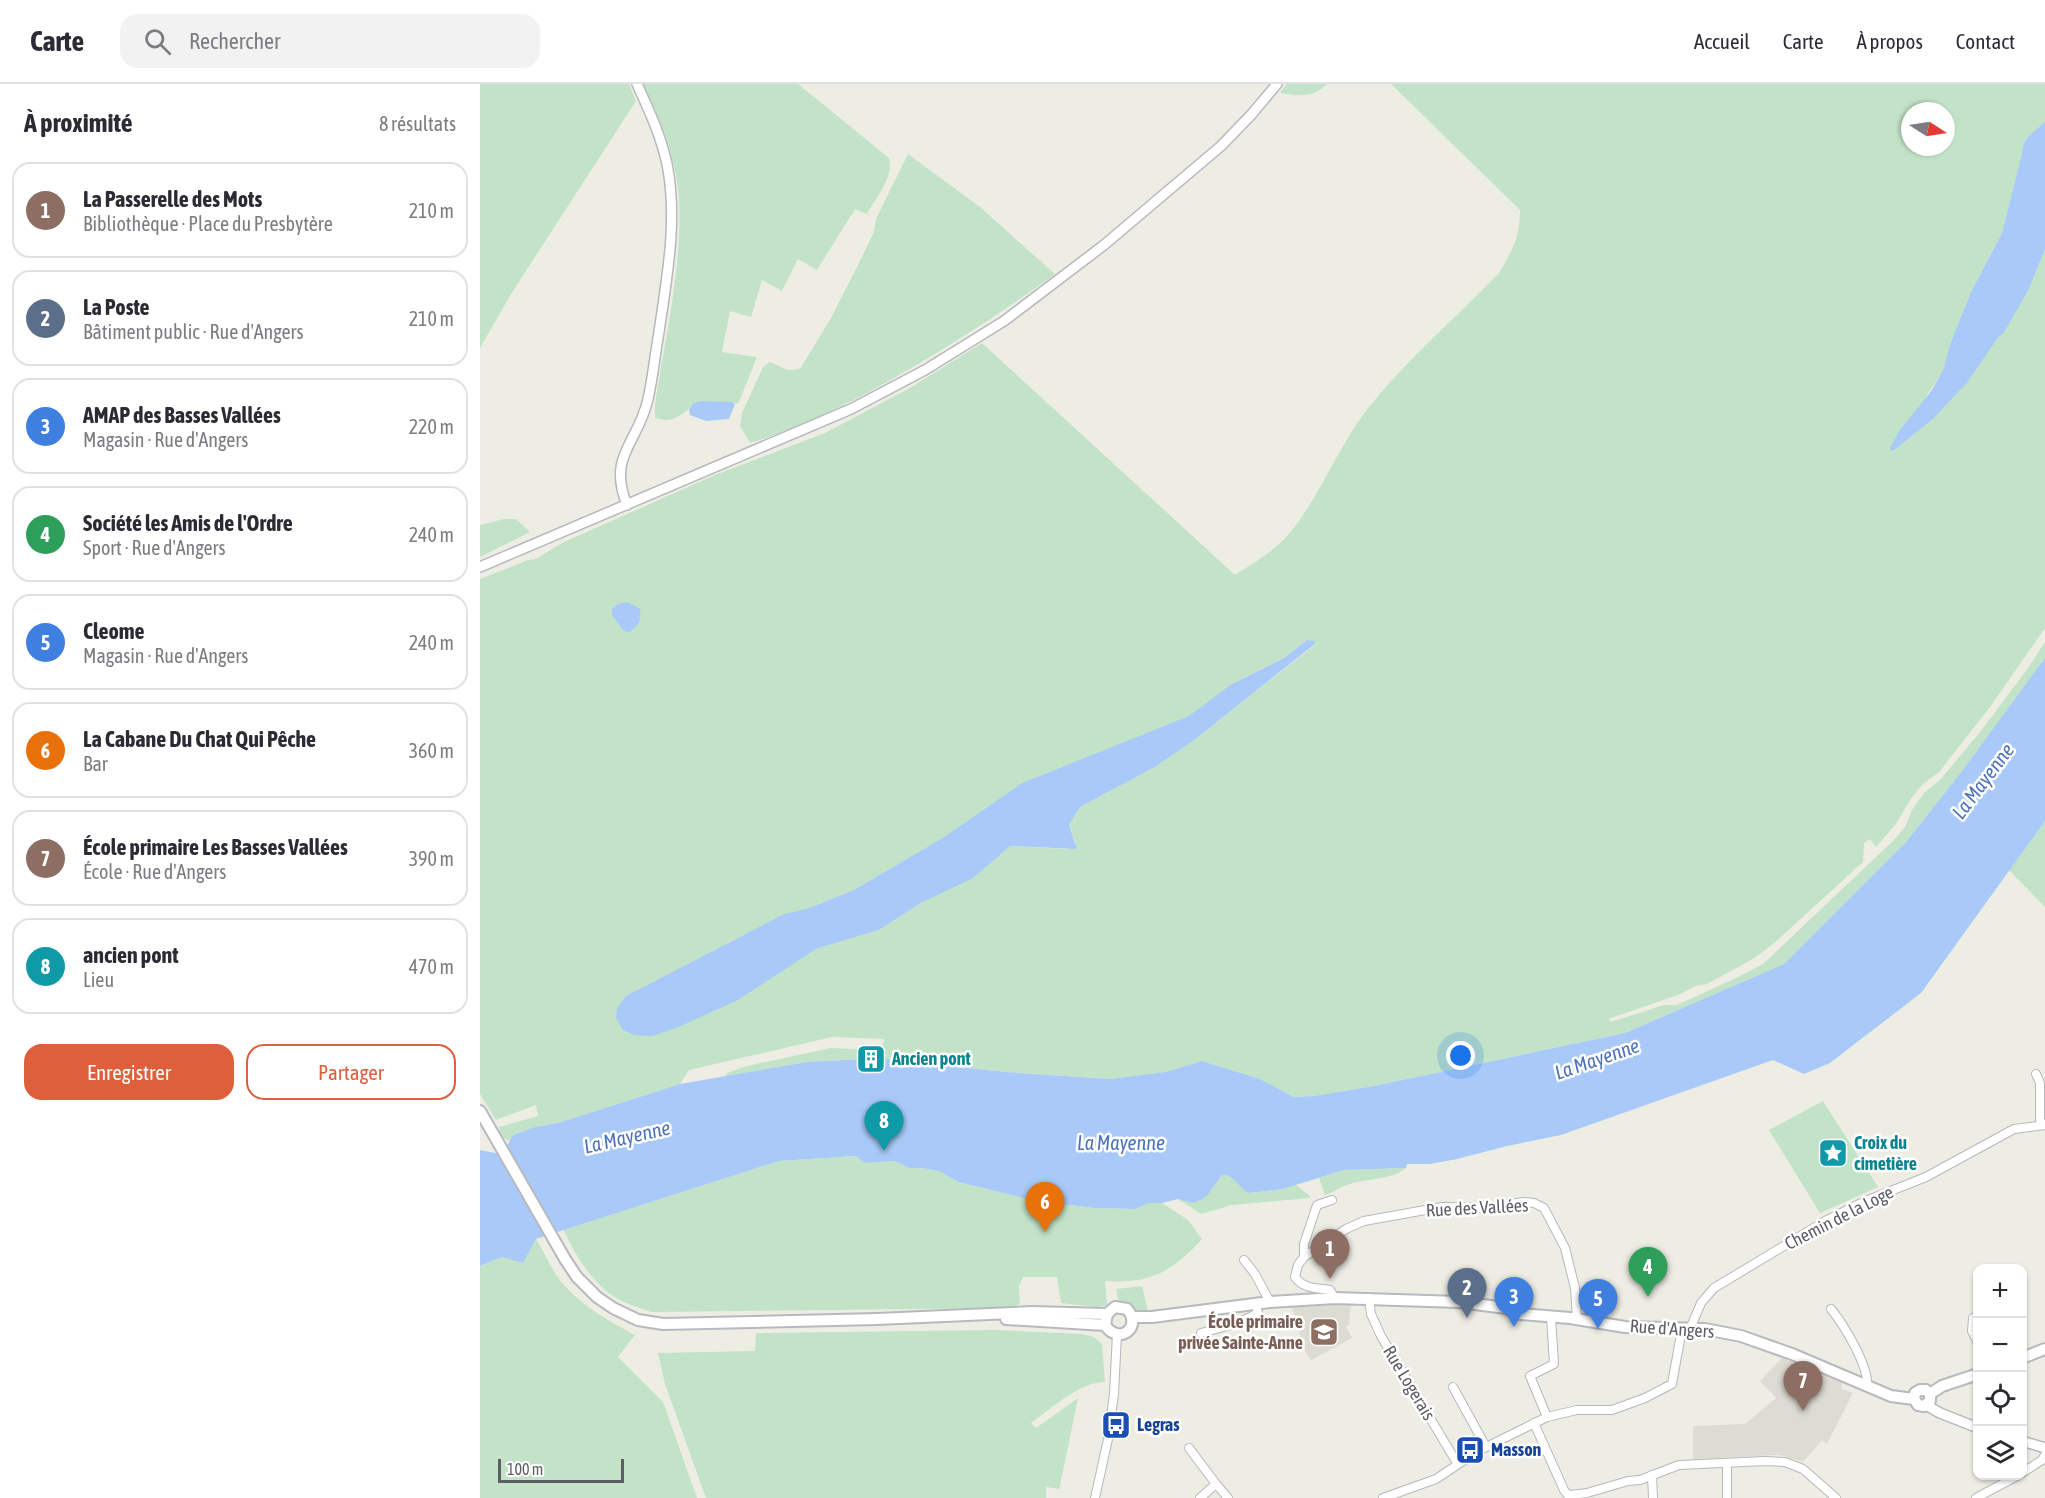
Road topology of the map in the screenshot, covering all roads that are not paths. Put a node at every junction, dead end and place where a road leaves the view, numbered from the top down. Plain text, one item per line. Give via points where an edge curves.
1 (637, 84) edge
2 (1277, 84) edge
3 (627, 505) junction
4 (480, 567) edge
5 (2036, 1074) dead end
6 (480, 1111) edge
7 (2044, 1125) edge
8 (1332, 1200) dead end
9 (1304, 1257) junction
10 (1244, 1260) dead end
11 (1335, 1298) junction
12 (1369, 1298) junction
13 (1270, 1302) junction
14 (1256, 1304) junction
15 (1831, 1309) dead end
16 (1132, 1317) junction
17 (1551, 1317) junction
18 (1973, 1318) dead end
19 (1106, 1319) junction
20 (1577, 1319) junction
21 (1686, 1329) junction
22 (1201, 1333) dead end
23 (1973, 1333) edge
24 (1116, 1334) junction
25 (2045, 1349) edge
26 (2027, 1356) edge
27 (1973, 1375) edge
28 (1867, 1386) junction
29 (1453, 1387) dead end
30 (1928, 1400) junction
31 (1547, 1417) junction
32 (1534, 1423) junction
33 (1973, 1426) edge
34 (2027, 1443) edge
35 (1486, 1447) junction
36 (1190, 1448) dead end
37 (2045, 1448) edge
38 (2045, 1455) edge
39 (1457, 1463) junction
40 (1727, 1463) junction
41 (2027, 1470) edge
42 (1652, 1474) junction
43 (2010, 1480) edge
44 (1216, 1484) junction
45 (1400, 1496) edge
46 (1570, 1497) edge
47 (1095, 1498) edge
48 (1200, 1498) edge
49 (1228, 1498) edge
50 (1383, 1498) edge
51 (1653, 1498) edge
52 (1727, 1498) edge
53 (1836, 1498) edge
54 (1976, 1498) edge

1 - 3 street via 656,125 667,165 672,199 671,246 648,399 620,468
2 - 3 street via 1221,146 1190,173 1096,252 1004,321 925,370 851,409
3 - 4 street
5 - 7 street via 2040,1083 2040,1120
6 - 19 main road via 577,1277 597,1297 638,1320 663,1324 741,1323 1032,1312
7 - 21 street, Chemin de la Loge via 2014,1129 1926,1177 1863,1202 1788,1243 1714,1288
8 - 9 street via 1317,1205 1304,1244
9 - 11 street via 1295,1277 1299,1283 1330,1290
9 - 20 street, Rue des Vallées via 1346,1229 1377,1217 1442,1207 1534,1203 1544,1208 1565,1248 1575,1288
10 - 13 street
11 - 12 main road, Rue d'Angers
11 - 13 main road, Rue d'Angers
12 - 17 main road, Rue d'Angers via 1459,1302
12 - 39 street, Rue Logerais via 1381,1336
13 - 14 main road, Rue d'Angers
14 - 16 main road, Rue d'Angers
14 - 22 street via 1258,1313
15 - 28 street via 1859,1357 1868,1378
16 - 19 main road via 1127,1309 1119,1307 1110,1310
16 - 24 main road via 1129,1330
17 - 20 main road, Rue d'Angers
17 - 31 street via 1554,1364 1530,1376
18 - 23 street
19 - 24 main road via 1109,1330
20 - 21 main road, Rue d'Angers via 1625,1327
21 - 28 main road, Rue d'Angers via 1756,1341
21 - 31 street, Chemin de la Loge via 1672,1384 1612,1410 1577,1410
24 - 47 street via 1114,1394
25 - 26 main road
27 - 30 main road via 1941,1386
28 - 30 main road, Rue d'Angers via 1891,1396 1914,1399 1920,1390 1926,1390
29 - 35 street
30 - 33 street via 1940,1413
31 - 32 street
32 - 35 street
32 - 46 street
34 - 37 street
35 - 39 street
36 - 44 street
38 - 41 street
39 - 45 street via 1436,1479
40 - 42 street via 1679,1465
40 - 52 street
40 - 53 street via 1785,1462 1803,1469
42 - 46 street
42 - 51 street
43 - 54 street
44 - 48 street
44 - 49 street
45 - 50 street

